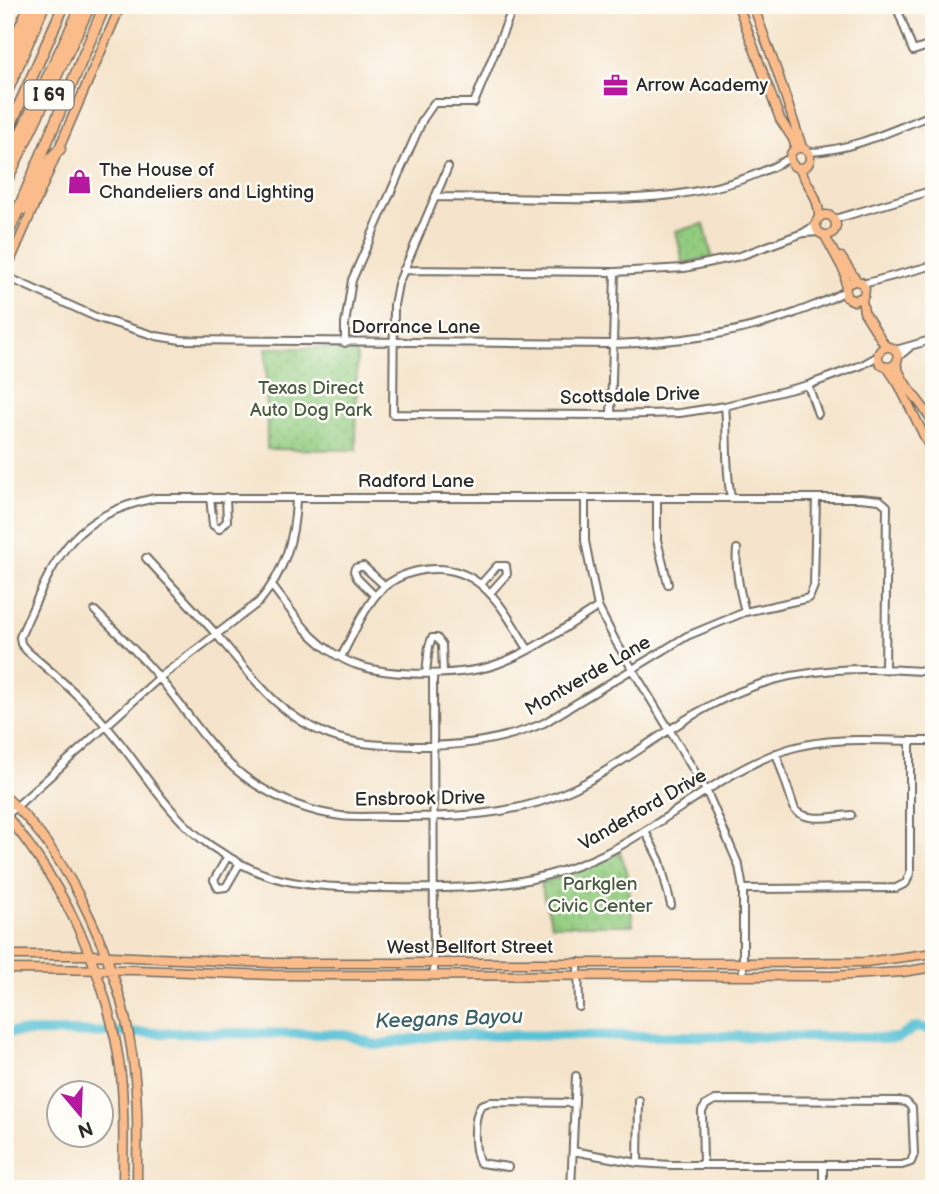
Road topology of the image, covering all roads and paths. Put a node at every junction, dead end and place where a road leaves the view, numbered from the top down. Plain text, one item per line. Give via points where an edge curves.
1 (29, 5) edge
2 (35, 5) edge
3 (44, 5) edge
4 (64, 5) edge
5 (74, 5) edge
6 (88, 5) edge
7 (105, 5) edge
8 (121, 5) edge
9 (514, 5) edge
10 (738, 5) edge
11 (753, 5) edge
12 (896, 5) edge
13 (934, 44) edge
14 (5, 58) edge
15 (5, 84) edge
16 (5, 96) edge
17 (934, 114) edge
18 (5, 137) edge
19 (60, 149) junction
20 (801, 158) junction
21 (5, 161) edge
22 (5, 166) edge
23 (448, 167) dead end
24 (5, 184) edge
25 (934, 190) edge
26 (435, 197) junction
27 (826, 226) junction
28 (5, 242) edge
29 (934, 265) edge
30 (403, 270) junction
31 (615, 272) junction
32 (5, 274) edge
33 (855, 291) junction
34 (934, 339) edge
35 (345, 342) junction
36 (394, 343) junction
37 (613, 344) junction
38 (881, 353) junction
39 (894, 359) junction
40 (808, 385) junction
41 (725, 406) junction
42 (818, 414) dead end
43 (611, 415) junction
44 (932, 420) edge
45 (917, 422) junction
46 (934, 456) edge
47 (210, 497) junction
48 (226, 497) junction
49 (731, 497) junction
50 (296, 498) junction
51 (585, 498) junction
52 (657, 498) junction
53 (816, 498) junction
54 (737, 549) dead end
55 (146, 558) dead end
56 (481, 584) junction
57 (668, 584) dead end
58 (272, 586) junction
59 (385, 586) junction
60 (491, 593) junction
61 (375, 596) junction
62 (598, 607) junction
63 (95, 611) dead end
64 (746, 612) junction
65 (216, 634) junction
66 (20, 637) joint
67 (527, 649) junction
68 (341, 657) junction
69 (886, 668) junction
70 (632, 669) junction
71 (922, 671) dead end
72 (429, 673) junction
73 (443, 673) junction
74 (159, 678) junction
75 (106, 725) junction
76 (669, 731) junction
77 (909, 741) junction
78 (934, 741) edge
79 (433, 746) junction
80 (776, 753) junction
81 (707, 792) junction
82 (5, 796) edge
83 (16, 806) junction
84 (6, 815) edge
85 (851, 816) dead end
86 (433, 817) junction
87 (645, 831) junction
88 (228, 856) junction
89 (56, 860) junction
90 (240, 863) junction
91 (44, 867) junction
92 (434, 888) junction
93 (743, 888) junction
94 (671, 905) dead end
95 (934, 953) edge
96 (5, 955) edge
97 (89, 955) junction
98 (106, 955) junction
99 (899, 958) junction
100 (190, 960) junction
101 (578, 962) junction
102 (320, 963) junction
103 (434, 963) junction
104 (743, 963) junction
105 (934, 967) edge
106 (5, 969) edge
107 (95, 970) junction
108 (111, 970) junction
109 (191, 972) junction
110 (902, 972) junction
111 (320, 975) junction
112 (435, 975) junction
113 (578, 975) junction
114 (743, 975) junction
115 (579, 1007) dead end
116 (576, 1076) dead end
117 (639, 1100) dead end
118 (574, 1102) junction
119 (123, 1116) junction
120 (137, 1116) junction
121 (573, 1151) junction
122 (638, 1163) junction
123 (703, 1165) junction
124 (823, 1165) junction
125 (508, 1167) dead end
126 (123, 1189) edge
127 (137, 1189) edge
128 (571, 1189) edge
129 (823, 1189) edge

1 - 14 main road
2 - 15 highway
3 - 16 highway
4 - 18 highway, I 69
5 - 21 highway
6 - 22 highway via 77,16
6 - 24 highway, I 69
7 - 28 highway
8 - 19 main road
9 - 35 street via 474,103 434,103 423,119 352,280
10 - 20 main road via 780,119
11 - 20 main road
12 - 13 street via 913,51
17 - 20 street via 858,143
19 - 28 highway
19 - 32 main road
20 - 26 street via 716,188 675,197
20 - 27 main road
23 - 26 street
25 - 27 street
26 - 30 street
27 - 31 street via 740,256 684,268
27 - 33 main road
29 - 33 street, Dorrance Lane
30 - 31 street
30 - 36 street via 394,305
31 - 37 street
32 - 35 street, Dorrance Lane via 98,318 156,336
33 - 37 street, Dorrance Lane via 726,333
33 - 38 main road
34 - 39 street via 914,345
35 - 36 street, Dorrance Lane
36 - 37 street, Dorrance Lane
36 - 43 street, Scottsdale Drive via 393,414
37 - 43 street
38 - 39 main road
38 - 39 main road
38 - 40 street, Scottsdale Drive
39 - 44 main road via 902,379
39 - 45 main road
40 - 41 street, Scottsdale Drive
40 - 42 street
41 - 43 street, Scottsdale Drive
41 - 49 street
44 - 45 main road
45 - 46 main road
47 - 48 street, Radford Lane
47 - 48 street via 213,525 219,529 226,525
47 - 66 street, Radford Lane via 155,498 97,517 65,546
48 - 50 street, Radford Lane
49 - 52 street, Radford Lane
49 - 53 street, Radford Lane
50 - 51 street, Radford Lane
50 - 58 street via 290,548
51 - 52 street, Radford Lane
51 - 62 street via 585,541
52 - 57 street via 657,540
53 - 64 street, Montverde Lane via 809,598
53 - 69 street, Radford Lane via 876,499 887,506
54 - 64 street via 735,566
55 - 65 street, Montverde Lane
56 - 59 street via 458,572 427,569 410,572
56 - 60 street
56 - 60 street via 497,566 506,566 507,574
58 - 65 street
58 - 68 street via 312,636
59 - 61 street
59 - 61 street via 363,566 355,568 357,578
60 - 67 street
61 - 68 street
62 - 67 street
62 - 70 street
63 - 74 street, Ensbrook Drive
64 - 70 street, Montverde Lane via 687,636
65 - 74 street
65 - 79 street, Montverde Lane via 288,714 330,736 373,745
66 - 75 street, Vanderford Drive via 27,650
67 - 73 street via 484,669
68 - 72 street via 370,668
69 - 71 street, Ensbrook Drive
69 - 76 street, Ensbrook Drive via 771,680 709,706
70 - 76 street
70 - 79 street, Montverde Lane via 527,730 494,740
72 - 73 street
72 - 73 street via 429,646 432,638 437,638 442,645
72 - 79 street
74 - 75 street
74 - 86 street, Ensbrook Drive via 216,750 250,781 291,803 340,816
75 - 83 street
75 - 88 street, Vanderford Drive via 181,820
76 - 81 street
76 - 86 street, Ensbrook Drive via 576,788 541,803 493,814
77 - 78 street, Vanderford Drive
77 - 80 street, Vanderford Drive via 823,742
77 - 93 street via 909,877 903,885
79 - 86 street
80 - 81 street, Vanderford Drive
80 - 85 street via 799,814
81 - 87 street, Vanderford Drive
81 - 93 street via 732,847
82 - 83 main road
83 - 84 street
83 - 89 main road
84 - 91 main road
86 - 92 street
87 - 92 street, Vanderford Drive via 580,865 533,881
87 - 94 street via 660,861
88 - 90 street, Vanderford Drive
88 - 90 street via 214,880 218,888 226,887
89 - 91 main road
89 - 98 main road
90 - 92 street, Vanderford Drive via 272,877 309,885
91 - 97 main road
92 - 103 street
93 - 104 street
95 - 99 main road, West Bellfort Street
96 - 97 main road, West Bellfort Street
97 - 98 main road, West Bellfort Street
97 - 107 main road
98 - 100 main road, West Bellfort Street
98 - 108 main road
99 - 104 main road, West Bellfort Street
99 - 110 main road
100 - 102 main road, West Bellfort Street
100 - 109 main road
101 - 103 main road, West Bellfort Street
101 - 104 main road, West Bellfort Street
101 - 113 street
102 - 103 main road, West Bellfort Street
102 - 111 main road
103 - 112 street
104 - 114 street
105 - 110 main road, West Bellfort Street
106 - 107 main road, West Bellfort Street
107 - 108 main road, West Bellfort Street
107 - 119 main road via 116,1044
108 - 109 main road, West Bellfort Street
108 - 120 main road via 130,1044
109 - 111 main road, West Bellfort Street
110 - 114 main road, West Bellfort Street
111 - 112 main road, West Bellfort Street
112 - 113 main road, West Bellfort Street
113 - 114 main road, West Bellfort Street
113 - 115 street
116 - 118 street
117 - 122 street
118 - 121 street
118 - 125 street via 481,1105 476,1155 480,1163
119 - 120 main road
119 - 126 main road
120 - 127 main road
121 - 122 street
121 - 128 street
122 - 123 street
123 - 124 street
123 - 124 street via 702,1111 715,1100 900,1101 912,1108 911,1162
124 - 129 street

